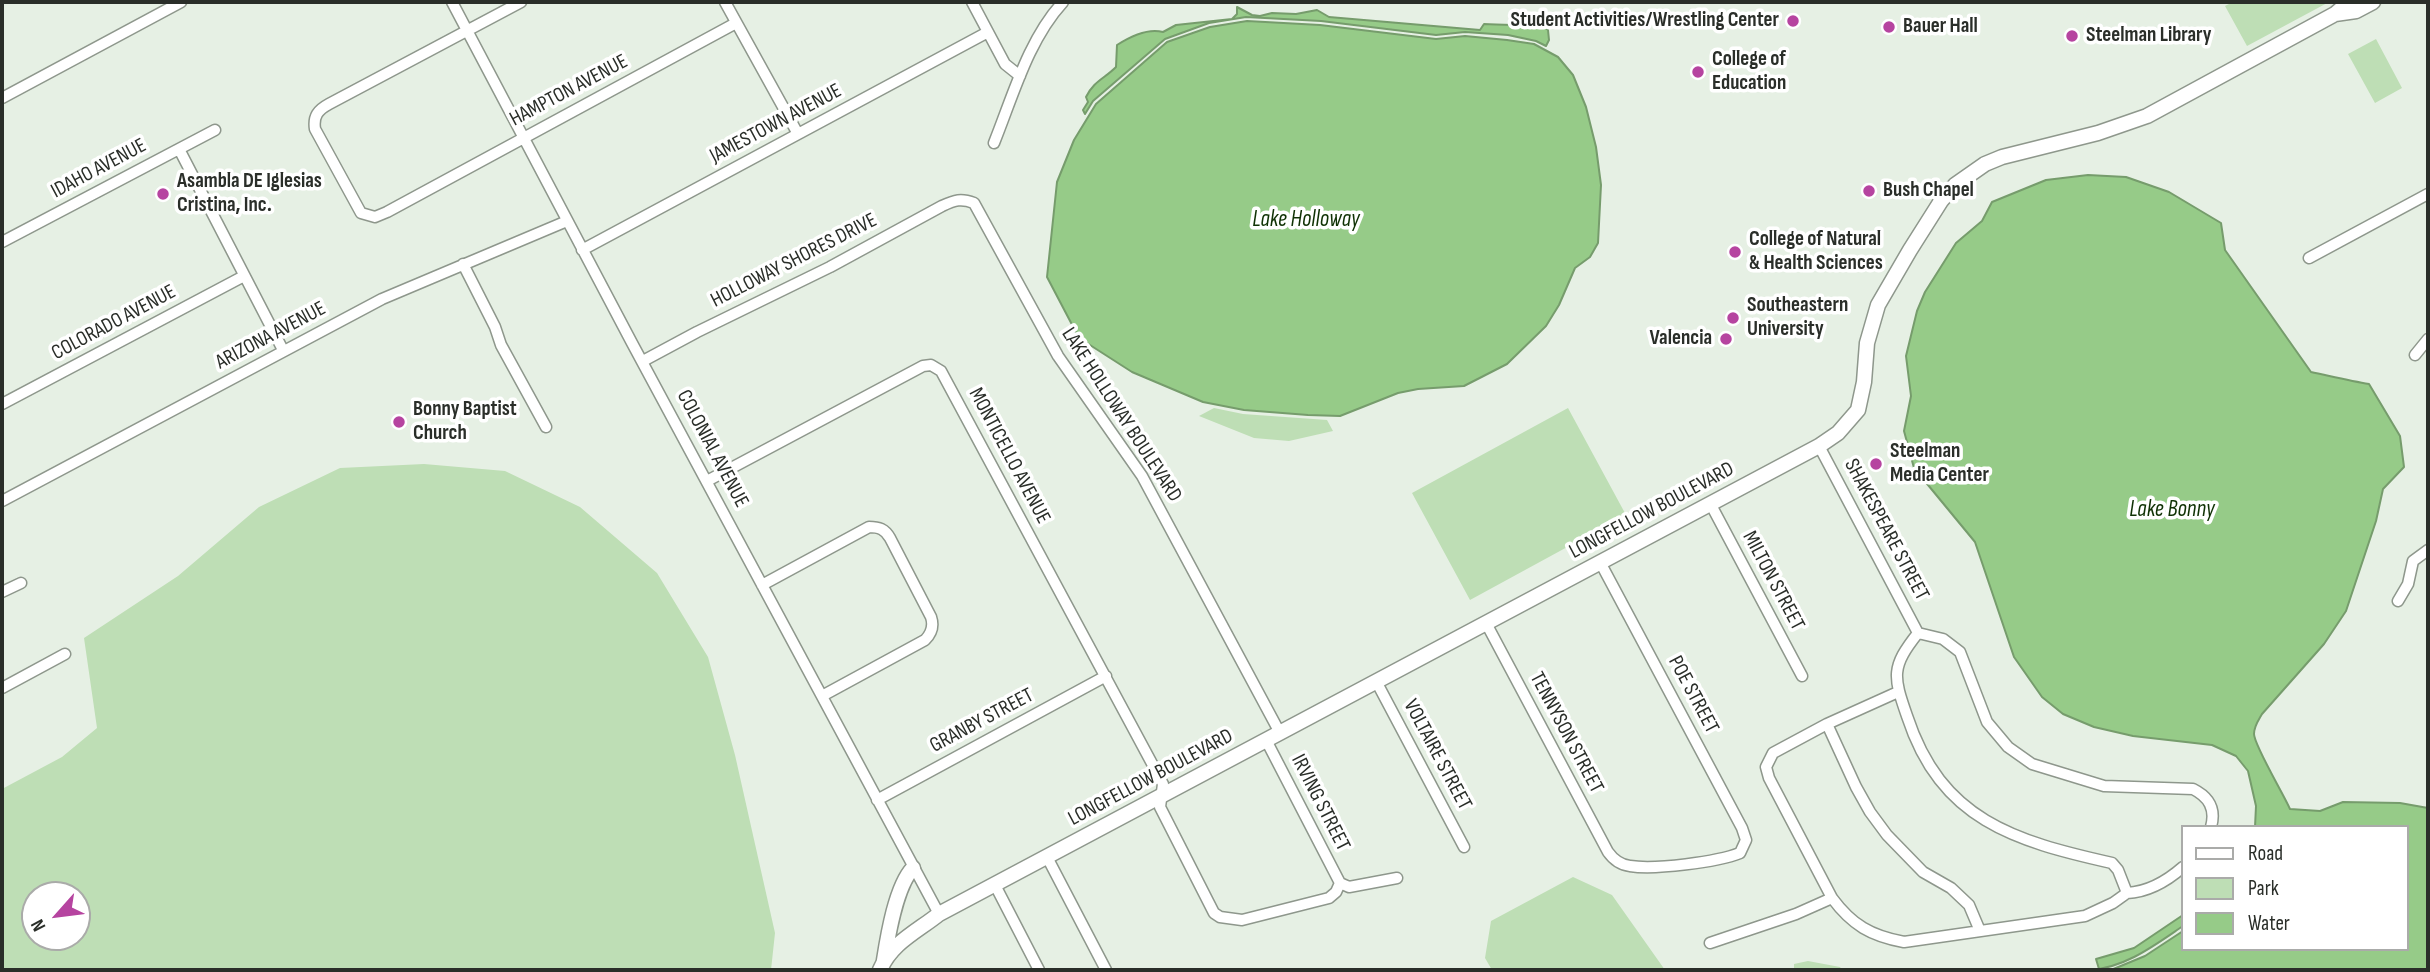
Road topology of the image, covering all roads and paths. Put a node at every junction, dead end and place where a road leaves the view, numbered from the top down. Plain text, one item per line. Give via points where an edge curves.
1 (181, 2) edge
2 (452, 2) edge
3 (521, 2) edge
4 (725, 2) edge
5 (972, 2) edge
6 (1063, 2) edge
7 (2349, 2) edge
8 (2373, 2) edge
9 (2335, 14) junction
10 (736, 23) junction
11 (466, 30) junction
12 (988, 32) junction
13 (1020, 76) junction
14 (2, 98) edge
15 (215, 130) dead end
16 (798, 134) junction
17 (523, 137) junction
18 (994, 143) dead end
19 (178, 149) junction
20 (2428, 194) edge
21 (964, 199) joint
22 (567, 221) junction
23 (2, 242) edge
24 (582, 250) junction
25 (2309, 258) dead end
26 (463, 264) junction
27 (244, 276) junction
28 (2428, 339) edge
29 (284, 350) junction
30 (2415, 355) dead end
31 (643, 362) junction
32 (2, 404) edge
33 (545, 427) dead end
34 (1819, 446) junction
35 (707, 481) junction
36 (2, 501) edge
37 (1710, 503) junction
38 (2428, 550) edge
39 (1600, 562) junction
40 (21, 583) dead end
41 (762, 585) junction
42 (2, 592) edge
43 (2398, 601) dead end
44 (1486, 623) junction
45 (1918, 633) junction
46 (65, 653) dead end
47 (1106, 676) junction
48 (1802, 676) dead end
49 (1376, 681) junction
50 (2, 688) edge
51 (1898, 692) junction
52 (822, 696) junction
53 (1828, 724) junction
54 (1280, 733) junction
55 (1266, 740) junction
56 (1161, 796) junction
57 (877, 800) junction
58 (2211, 825) edge
59 (1464, 847) dead end
60 (1047, 858) junction
61 (1613, 859) joint
62 (913, 868) junction
63 (2182, 868) edge
64 (1397, 878) dead end
65 (1340, 883) junction
66 (995, 885) junction
67 (2127, 894) junction
68 (1832, 898) junction
69 (939, 914) junction
70 (1980, 931) junction
71 (1710, 943) dead end
72 (881, 966) edge
73 (1039, 970) edge
74 (1106, 970) edge

1 - 14 street
2 - 11 street, COLONIAL AVENUE
3 - 11 street
4 - 10 street
5 - 12 street
6 - 13 street via 1044,27
7 - 9 street, LONGFELLOW BOULEVARD
8 - 9 street, LONGFELLOW BOULEVARD
9 - 34 street, LONGFELLOW BOULEVARD via 2147,116 2002,157 1955,185 1878,305 1867,343 1858,410
10 - 16 street
10 - 17 street, HAMPTON AVENUE
11 - 17 street, COLONIAL AVENUE
11 - 17 street, HAMPTON AVENUE via 316,113 315,129 357,208 376,217
12 - 13 street via 1005,64
12 - 16 street, JAMESTOWN AVENUE
13 - 18 street
15 - 19 street, IDAHO AVENUE
16 - 24 street, JAMESTOWN AVENUE
17 - 22 street, COLONIAL AVENUE
19 - 23 street, IDAHO AVENUE
19 - 27 street
20 - 25 street
21 - 31 street, HOLLOWAY SHORES DRIVE via 942,206
21 - 54 street, LAKE HOLLOWAY BOULEVARD via 981,211 1058,356 1142,476
22 - 24 street, COLONIAL AVENUE
22 - 26 street, ARIZONA AVENUE
24 - 31 street, COLONIAL AVENUE
26 - 29 street, ARIZONA AVENUE
26 - 33 street
27 - 29 street
27 - 32 street, COLORADO AVENUE
28 - 30 street
29 - 36 street, ARIZONA AVENUE
31 - 35 street, COLONIAL AVENUE
34 - 37 street, LONGFELLOW BOULEVARD
34 - 45 street, SHAKESPEARE STREET
35 - 41 street, COLONIAL AVENUE
35 - 47 street, MONTICELLO AVENUE via 923,366 936,367
37 - 39 street, LONGFELLOW BOULEVARD
37 - 48 street, MILTON STREET
38 - 43 street via 2413,561
39 - 44 street, LONGFELLOW BOULEVARD
39 - 61 street, POE STREET via 1746,840 1734,855 1658,866 1630,867
40 - 42 street
41 - 52 street, COLONIAL AVENUE
41 - 52 street via 869,527 886,531 890,538 931,617 930,635
44 - 49 street, LONGFELLOW BOULEVARD
44 - 61 street, TENNYSON STREET
45 - 51 street, SHAKESPEARE STREET via 1898,666
45 - 58 street, SHAKESPEARE STREET via 1943,639 1960,652 1987,722 2008,747 2032,764 2105,786 2193,789 2210,803
46 - 50 street
47 - 56 street, MONTICELLO AVENUE via 1163,784
47 - 57 street, GRANBY STREET
49 - 54 street, LONGFELLOW BOULEVARD
49 - 59 street, VOLTAIRE STREET
51 - 53 street
51 - 67 street, SHAKESPEARE STREET via 1922,755 1950,793 1974,814 2009,834 2112,863
52 - 57 street, COLONIAL AVENUE
53 - 68 street via 1773,753 1766,767
53 - 70 street via 1875,820 1923,872 1969,905
54 - 55 street, LONGFELLOW BOULEVARD
55 - 56 street, LONGFELLOW BOULEVARD
55 - 65 street, IRVING STREET
56 - 60 street, LONGFELLOW BOULEVARD
56 - 65 street, MONTICELLO AVENUE via 1160,807 1220,917 1242,920 1329,898
57 - 62 street, COLONIAL AVENUE
60 - 66 street, LONGFELLOW BOULEVARD
60 - 74 street
62 - 69 street, COLONIAL AVENUE
62 - 72 street via 906,875
63 - 67 street via 2148,889
64 - 65 street via 1349,887
66 - 69 street, LONGFELLOW BOULEVARD
66 - 73 street
67 - 70 street via 2085,916
68 - 70 street via 1863,929 1884,938 1904,942
68 - 71 street
69 - 72 street, LONGFELLOW BOULEVARD via 908,935

